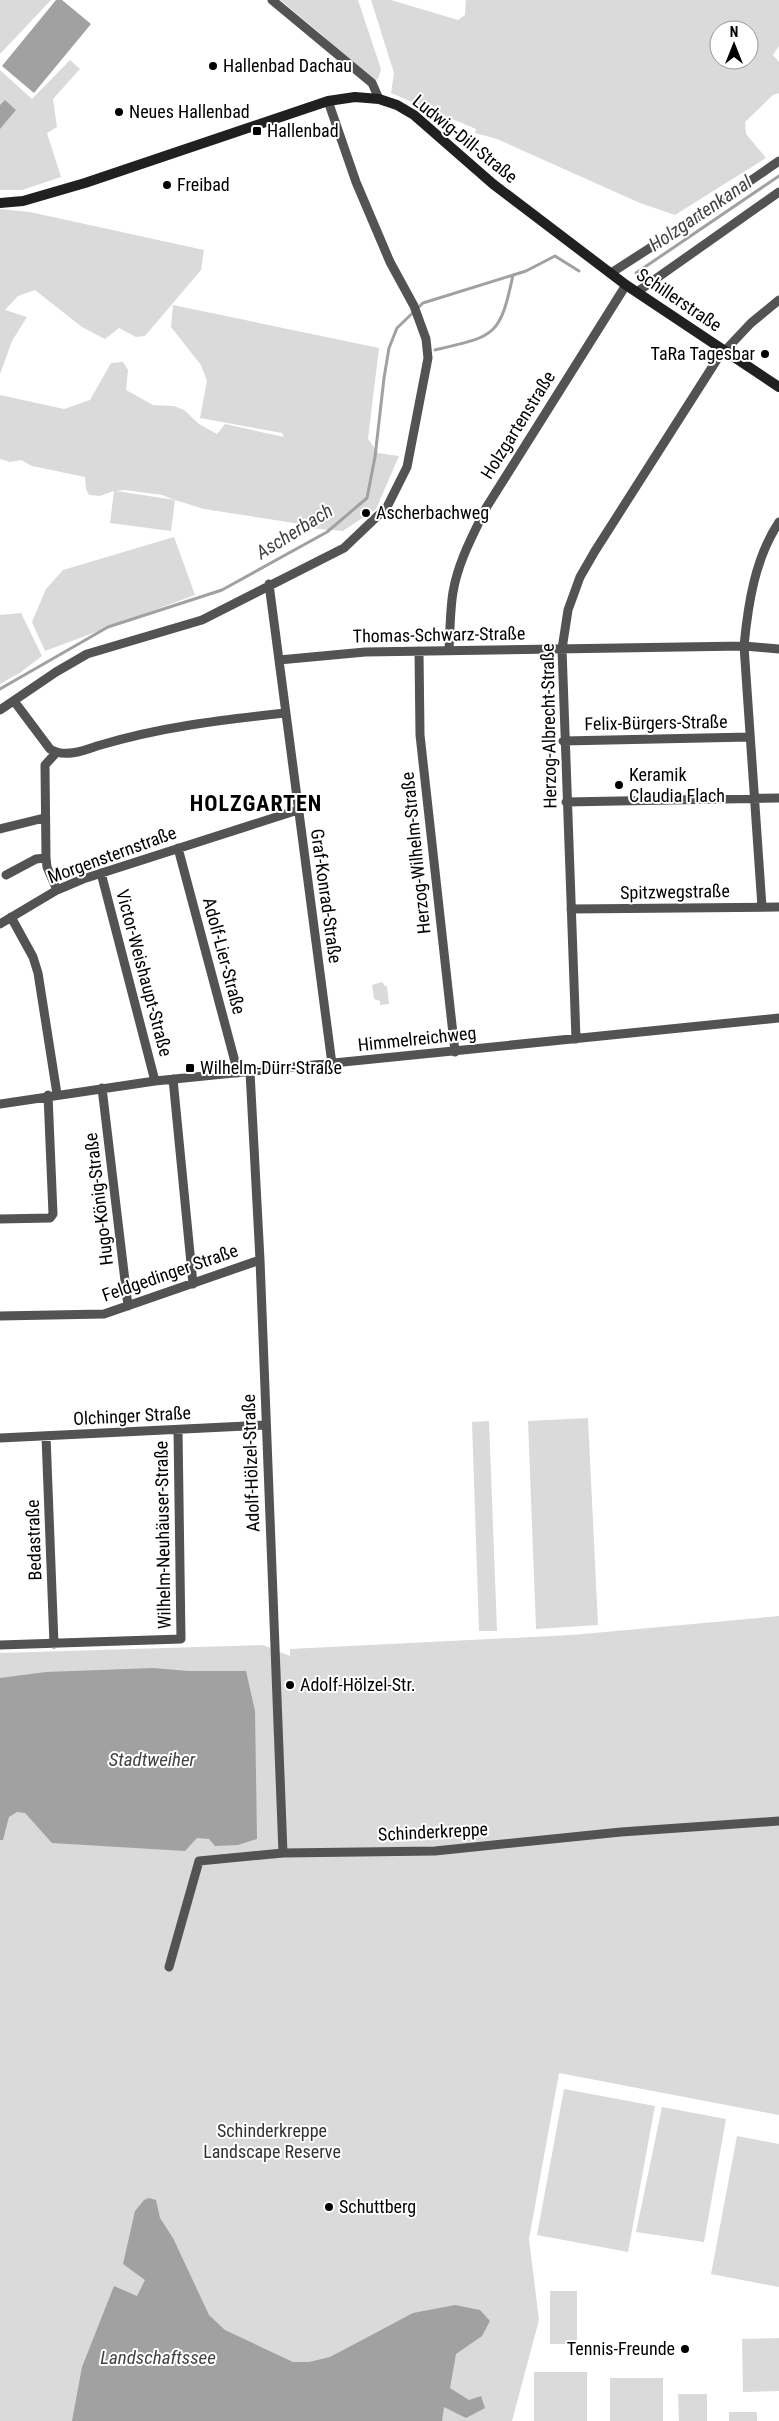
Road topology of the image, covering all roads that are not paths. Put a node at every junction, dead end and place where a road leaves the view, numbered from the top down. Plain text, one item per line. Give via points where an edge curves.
1 (272, 0) edge
2 (380, 99) junction
3 (328, 101) junction
4 (779, 161) edge
5 (779, 192) edge
6 (0, 203) edge
7 (611, 273) junction
8 (626, 285) junction
9 (637, 292) junction
10 (779, 300) edge
11 (725, 350) junction
12 (779, 387) edge
13 (779, 522) edge
14 (270, 584) junction
15 (744, 646) junction
16 (562, 649) junction
17 (779, 649) edge
18 (419, 651) junction
19 (449, 651) junction
20 (279, 660) junction
21 (14, 701) junction
22 (0, 710) edge
23 (285, 714) junction
24 (750, 737) junction
25 (563, 741) junction
26 (56, 753) junction
27 (753, 798) junction
28 (779, 798) edge
29 (566, 802) junction
30 (298, 810) junction
31 (44, 818) junction
32 (0, 829) edge
33 (178, 848) junction
34 (46, 858) junction
35 (101, 873) junction
36 (6, 875) dead end
37 (57, 890) junction
38 (762, 907) junction
39 (779, 907) edge
40 (571, 909) junction
41 (11, 917) junction
42 (0, 924) edge
43 (779, 1018) edge
44 (576, 1039) junction
45 (455, 1052) junction
46 (332, 1064) junction
47 (250, 1072) junction
48 (238, 1073) junction
49 (173, 1080) junction
50 (155, 1081) junction
51 (102, 1088) junction
52 (53, 1095) junction
53 (0, 1104) edge
54 (0, 1218) edge
55 (260, 1260) junction
56 (193, 1284) junction
57 (128, 1306) junction
58 (0, 1316) edge
59 (266, 1425) junction
60 (178, 1430) junction
61 (46, 1436) junction
62 (0, 1438) edge
63 (54, 1644) junction
64 (0, 1645) edge
65 (779, 1821) edge
66 (283, 1853) junction
67 (169, 1968) dead end

1 - 2 street via 372,83
2 - 3 street, Ludwig-Dill-Straße via 355,97
2 - 7 street, Ludwig-Dill-Straße via 397,105 422,121 493,184
3 - 6 street, Ludwig-Dill-Straße via 85,182 23,201
3 - 14 street via 369,213 418,315 428,358 407,467 387,507 344,548
4 - 7 street
5 - 9 street
7 - 8 street, Schillerstraße
8 - 9 street, Schillerstraße
8 - 19 street, Holzgartenstraße via 486,508 471,538 453,591
9 - 11 street, Schillerstraße
10 - 11 street, Herzog-Albrecht-Straße
11 - 12 street, Schillerstraße
11 - 16 street, Herzog-Albrecht-Straße via 671,429 582,572 568,610
13 - 15 street via 768,538 758,568 747,612
14 - 20 street, Graf-Konrad-Straße
14 - 21 street via 202,620 87,654
15 - 16 street, Thomas-Schwarz-Straße
15 - 17 street, Thomas-Schwarz-Straße
15 - 24 street
16 - 19 street, Thomas-Schwarz-Straße
16 - 25 street, Herzog-Albrecht-Straße
18 - 19 street, Thomas-Schwarz-Straße
18 - 20 street, Thomas-Schwarz-Straße
18 - 45 street, Herzog-Wilhelm-Straße via 422,754
20 - 23 street, Graf-Konrad-Straße
21 - 22 street
21 - 26 street
23 - 26 street via 143,732 76,753
23 - 30 street, Graf-Konrad-Straße
24 - 25 street, Felix-Bürgers-Straße
24 - 27 street
25 - 29 street, Herzog-Albrecht-Straße
26 - 31 street via 45,765
27 - 28 street
27 - 29 street
27 - 38 street
29 - 40 street, Herzog-Albrecht-Straße
30 - 33 street, Morgensternstraße
30 - 46 street, Graf-Konrad-Straße
31 - 32 street
31 - 34 street
33 - 35 street, Morgensternstraße
33 - 48 street, Adolf-Lier-Straße
34 - 36 street via 36,859
34 - 37 street
35 - 37 street, Morgensternstraße
35 - 50 street, Victor-Weishaupt-Straße
37 - 41 street, Morgensternstraße
38 - 39 street, Spitzwegstraße
38 - 40 street, Spitzwegstraße
40 - 44 street, Herzog-Albrecht-Straße
41 - 42 street, Morgensternstraße
41 - 52 street via 38,973
43 - 44 street, Himmelreichweg
44 - 45 street, Himmelreichweg
45 - 46 street, Himmelreichweg
46 - 47 street, Himmelreichweg
47 - 48 street, Himmelreichweg
47 - 55 street, Adolf-Hölzel-Straße
48 - 49 street, Himmelreichweg
49 - 50 street, Himmelreichweg
49 - 56 street
50 - 51 street, Himmelreichweg
51 - 52 street, Himmelreichweg
51 - 57 street, Hugo-König-Straße
52 - 53 street, Himmelreichweg
52 - 54 street via 53,1214 50,1218
55 - 56 street, Feldgedinger Straße
55 - 59 street, Adolf-Hölzel-Straße
56 - 57 street, Feldgedinger Straße
57 - 58 street, Feldgedinger Straße via 104,1314
59 - 60 street, Olchinger Straße
59 - 66 street, Adolf-Hölzel-Straße
60 - 61 street, Olchinger Straße
60 - 63 street, Wilhelm-Neuhäuser-Straße via 181,1639
61 - 62 street, Olchinger Straße
61 - 63 street, Bedastraße
63 - 64 street
65 - 66 street, Schinderkreppe via 621,1832 435,1851
66 - 67 street, Schinderkreppe via 199,1861

